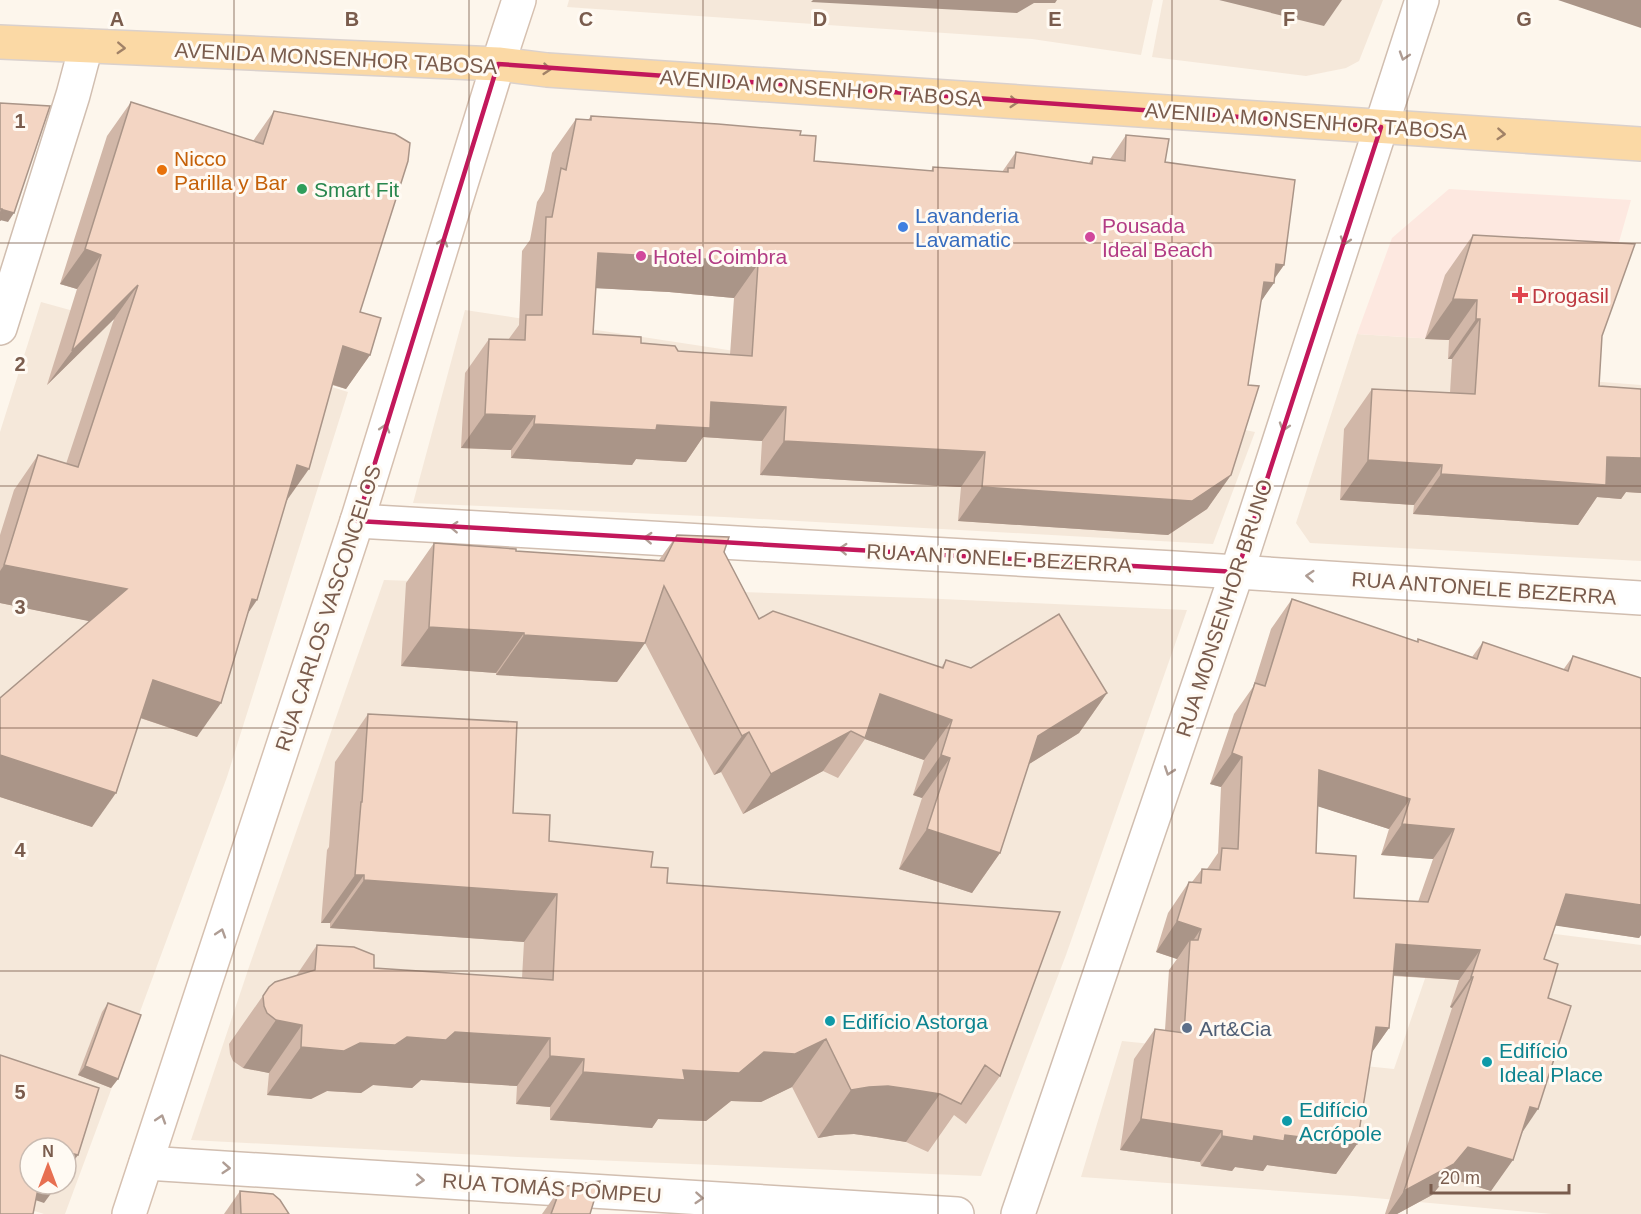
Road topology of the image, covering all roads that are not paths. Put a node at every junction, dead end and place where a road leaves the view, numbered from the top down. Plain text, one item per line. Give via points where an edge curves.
1 (519, 0) edge
2 (1422, 0) edge
3 (0, 42) edge
4 (87, 46) junction
5 (498, 64) junction
6 (1381, 127) junction
7 (1641, 144) edge
8 (0, 328) edge
9 (357, 521) junction
10 (1237, 572) junction
11 (1641, 598) edge
12 (146, 1162) junction
13 (129, 1214) edge
14 (957, 1214) edge
15 (1018, 1214) edge

1 - 5 street, RUA CARLOS VASCONCELOS
2 -> 6 street, RUA MONSENHOR BRUNO
3 - 4 main road, AVENIDA MONSENHOR TABOSA
4 -> 5 main road, AVENIDA MONSENHOR TABOSA
4 - 8 street
5 -> 6 main road, AVENIDA MONSENHOR TABOSA
9 -> 5 street, RUA CARLOS VASCONCELOS
6 -> 7 main road, AVENIDA MONSENHOR TABOSA
6 -> 10 street, RUA MONSENHOR BRUNO
10 -> 9 street, RUA ANTONELE BEZERRA
12 -> 9 street, RUA CARLOS VASCONCELOS
11 -> 10 street, RUA ANTONELE BEZERRA
10 -> 15 street, RUA MONSENHOR BRUNO
12 - 13 street, RUA CARLOS VASCONCELOS
12 -> 14 street, RUA TOMÁS POMPEU

